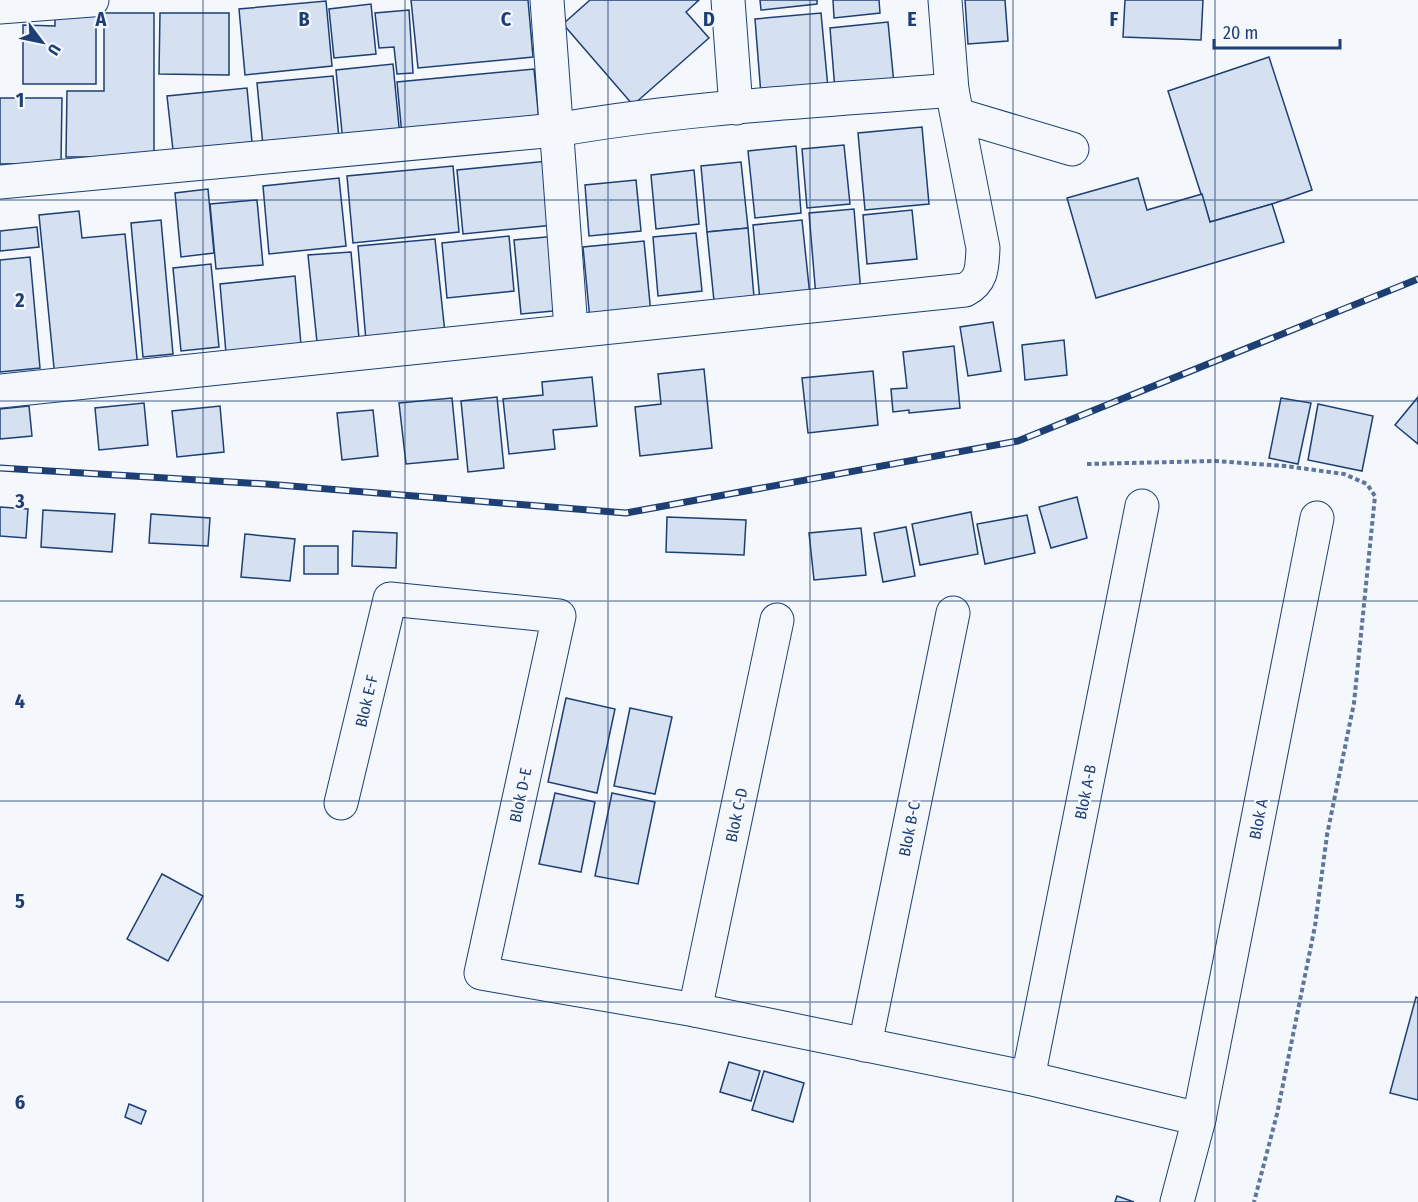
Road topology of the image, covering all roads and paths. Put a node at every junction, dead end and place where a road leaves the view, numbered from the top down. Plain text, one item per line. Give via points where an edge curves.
1 (3, 0) edge
2 (92, 0) edge
3 (548, 0) edge
4 (728, 0) edge
5 (945, 0) edge
6 (0, 7) edge
7 (955, 101) junction
8 (736, 108) junction
9 (556, 130) junction
10 (1072, 149) dead end
11 (0, 182) edge
12 (572, 329) junction
13 (0, 391) edge
14 (1142, 507) dead end
15 (1317, 518) dead end
16 (953, 613) dead end
17 (559, 616) joint
18 (777, 620) dead end
19 (341, 803) dead end
20 (695, 1010) junction
21 (865, 1045) junction
22 (1028, 1078) junction
23 (1198, 1119) junction
24 (1177, 1202) edge

1 - 6 street
2 - 6 street
3 - 9 street
4 - 8 street
5 - 7 street
7 - 8 street
7 - 10 street via 965,117
7 - 12 street via 983,248 982,267 973,286 950,293
8 - 9 street
9 - 11 street
9 - 12 street
12 - 13 street
14 - 22 street, Blok A-B
15 - 23 street, Blok A
16 - 21 street, Blok B-C
17 - 19 street, Blok E-F via 390,599
17 - 20 street, Blok D-E via 481,973
18 - 20 street, Blok C-D
20 - 21 street
21 - 22 street
22 - 23 street
23 - 24 street, Blok A

